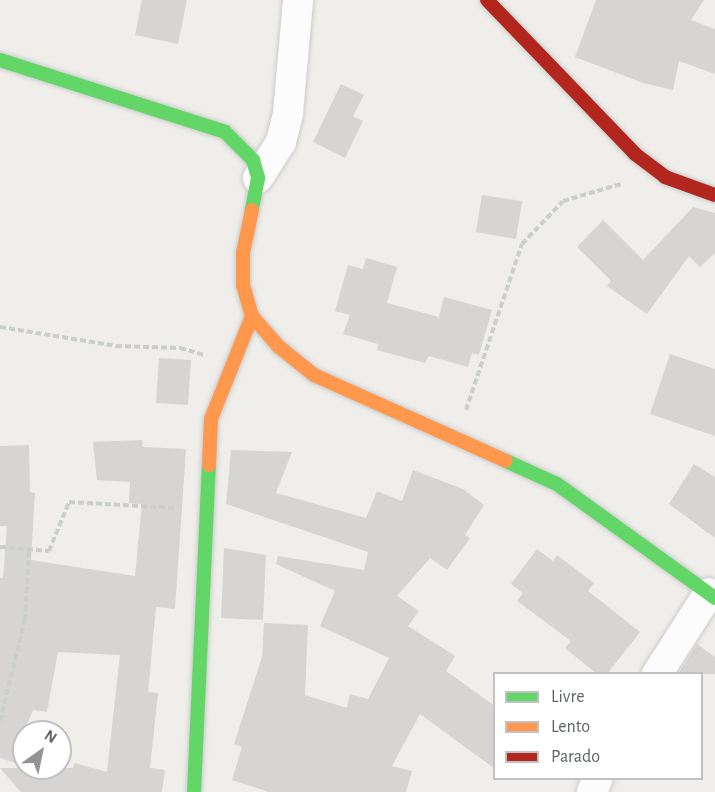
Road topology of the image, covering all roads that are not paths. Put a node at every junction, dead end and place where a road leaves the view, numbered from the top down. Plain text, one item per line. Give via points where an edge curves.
1 (298, 0) edge
2 (487, 0) edge
3 (0, 60) edge
4 (258, 178) junction
5 (715, 195) edge
6 (252, 316) junction
7 (712, 596) edge
8 (658, 672) edge
9 (194, 792) edge

1 - 4 street via 284,132 277,152
2 - 5 street via 635,154 665,177
3 - 4 street via 225,132 253,160
4 - 6 street via 243,253 243,285
6 - 7 street via 278,346 314,375 557,484
6 - 9 street via 211,419
7 - 8 street

